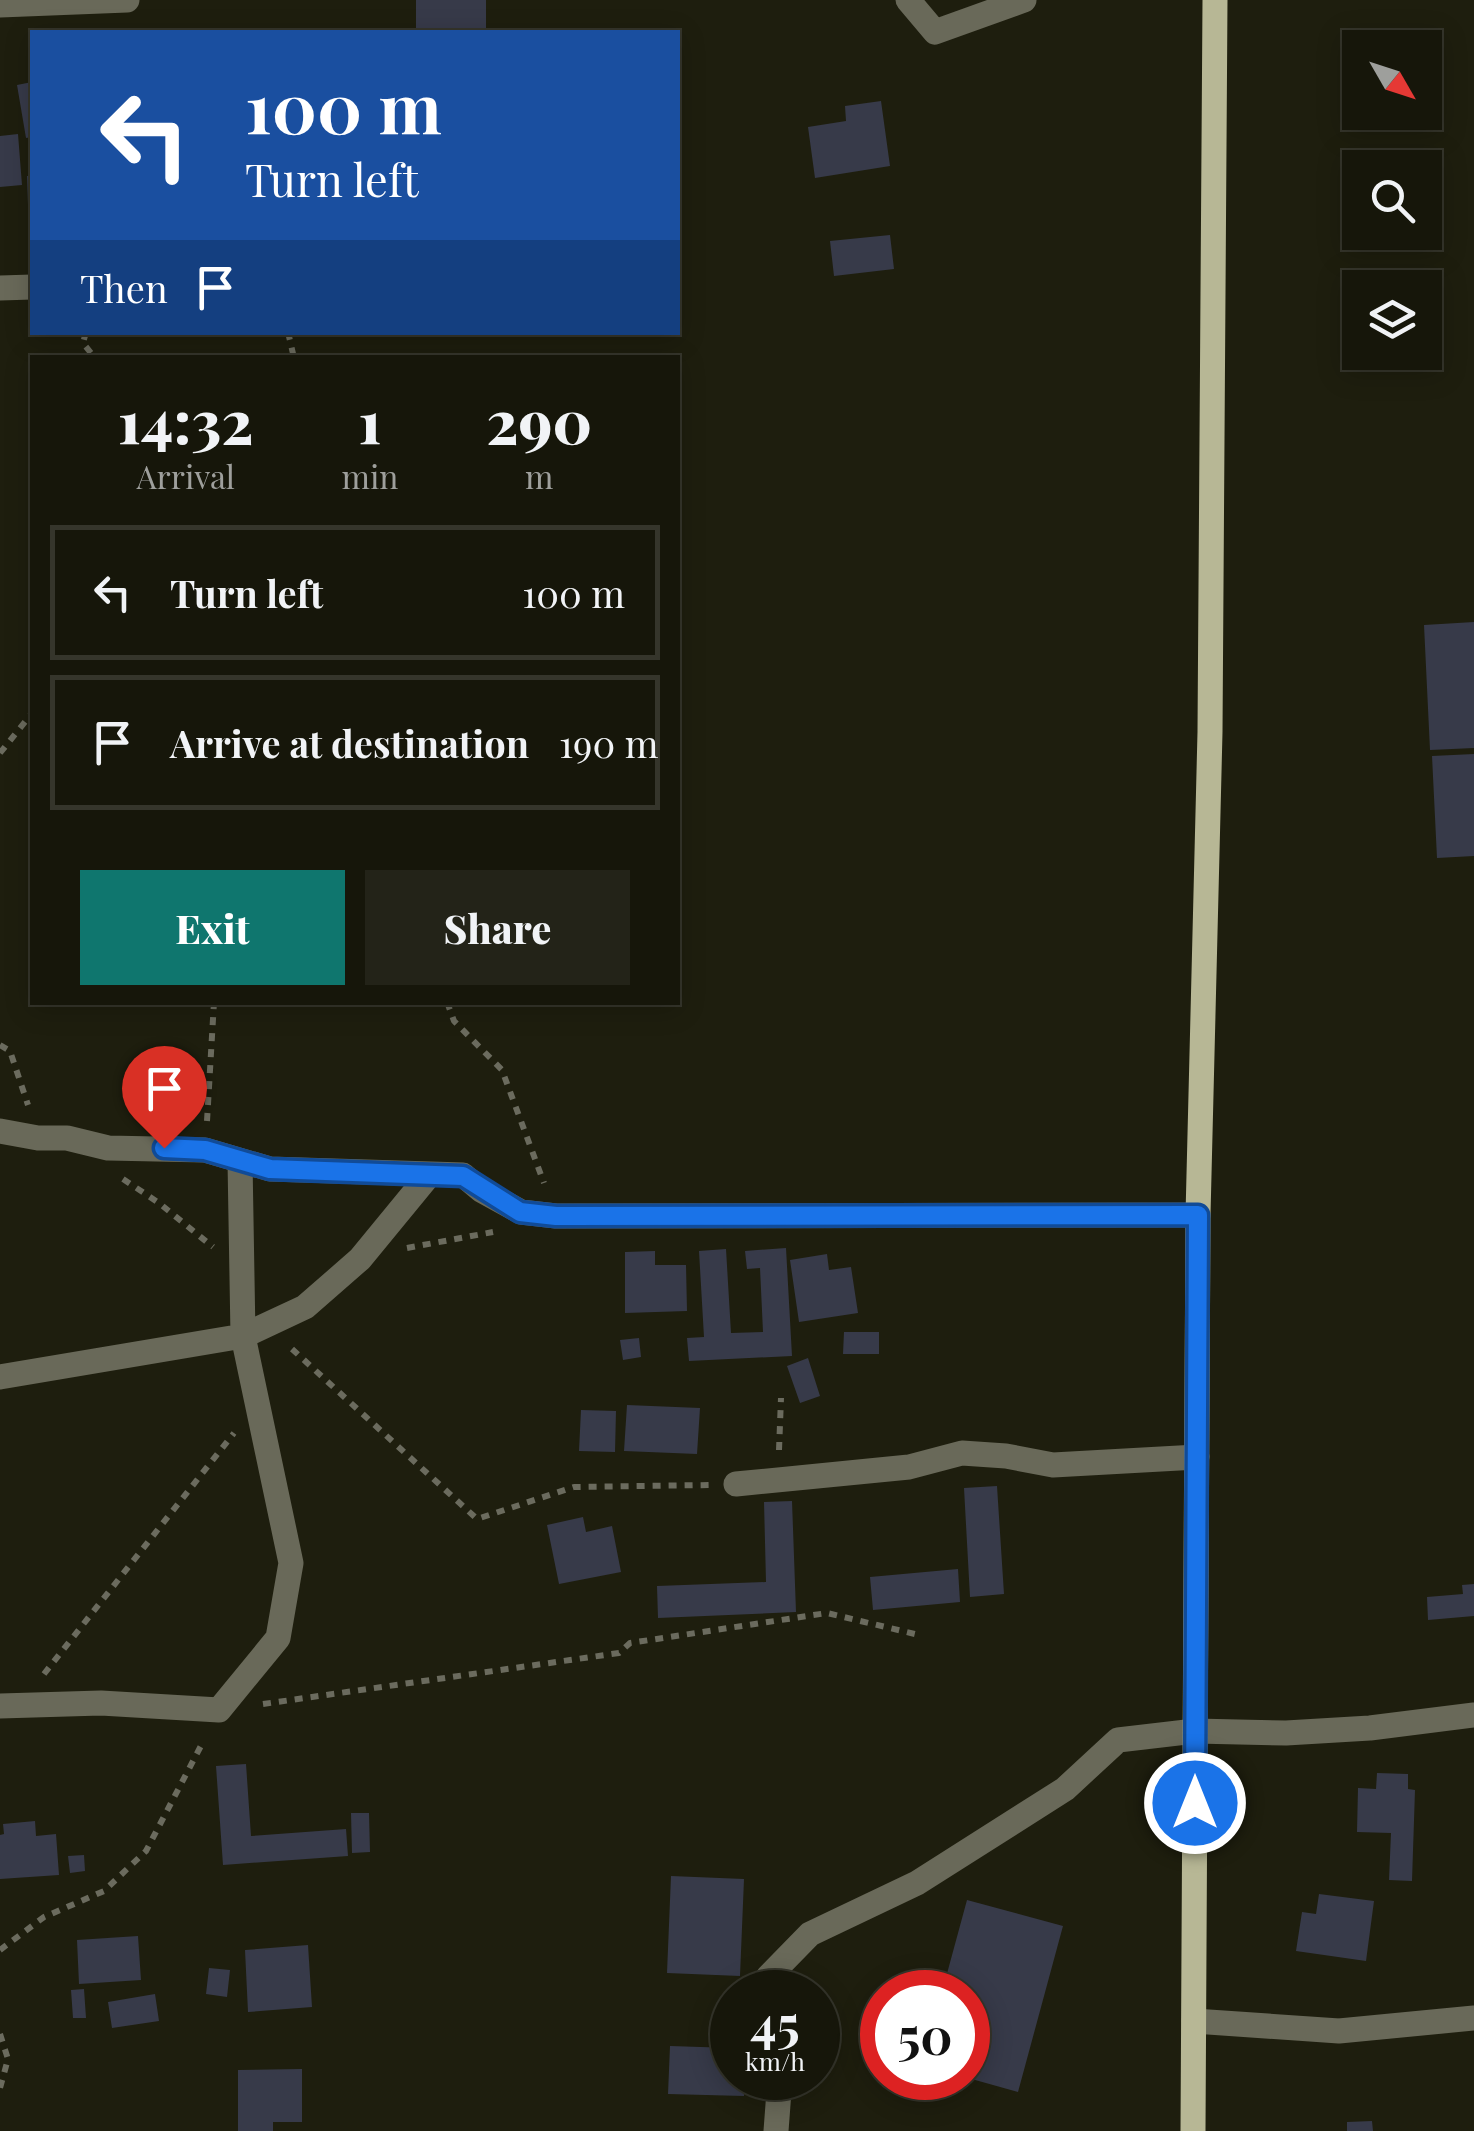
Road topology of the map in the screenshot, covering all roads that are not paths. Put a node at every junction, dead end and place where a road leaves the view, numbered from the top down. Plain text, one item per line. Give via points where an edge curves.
1 (127, 0) edge
2 (908, 0) edge
3 (1024, 0) edge
4 (1215, 0) edge
5 (0, 5) edge
6 (30, 287) edge
7 (0, 288) edge
8 (0, 1131) edge
9 (240, 1160) junction
10 (430, 1175) junction
11 (1198, 1215) junction
12 (243, 1336) junction
13 (0, 1377) edge
14 (1197, 1458) junction
15 (736, 1484) road end
16 (10, 1706) edge
17 (1474, 1715) edge
18 (1196, 1731) junction
19 (775, 1970) edge
20 (1474, 2018) edge
21 (1194, 2021) junction
22 (778, 2100) edge
23 (776, 2131) edge
24 (1193, 2131) edge

1 - 5 street
2 - 3 street via 935,32
4 - 11 main road via 1210,732
6 - 7 street
8 - 9 street via 108,1148 205,1150
9 - 10 street via 270,1169
9 - 12 street
10 - 11 street via 463,1176 520,1212 556,1216
10 - 12 street via 360,1259 305,1307
11 - 14 main road
12 - 13 street
12 - 16 street via 291,1562 278,1638 220,1710
14 - 15 street via 1053,1465 962,1453 909,1468
14 - 18 main road
17 - 18 street via 1286,1734
18 - 19 street via 1118,1740 1065,1789 916,1884 810,1934
18 - 21 main road
20 - 21 street via 1338,2031
21 - 24 main road
22 - 23 street

